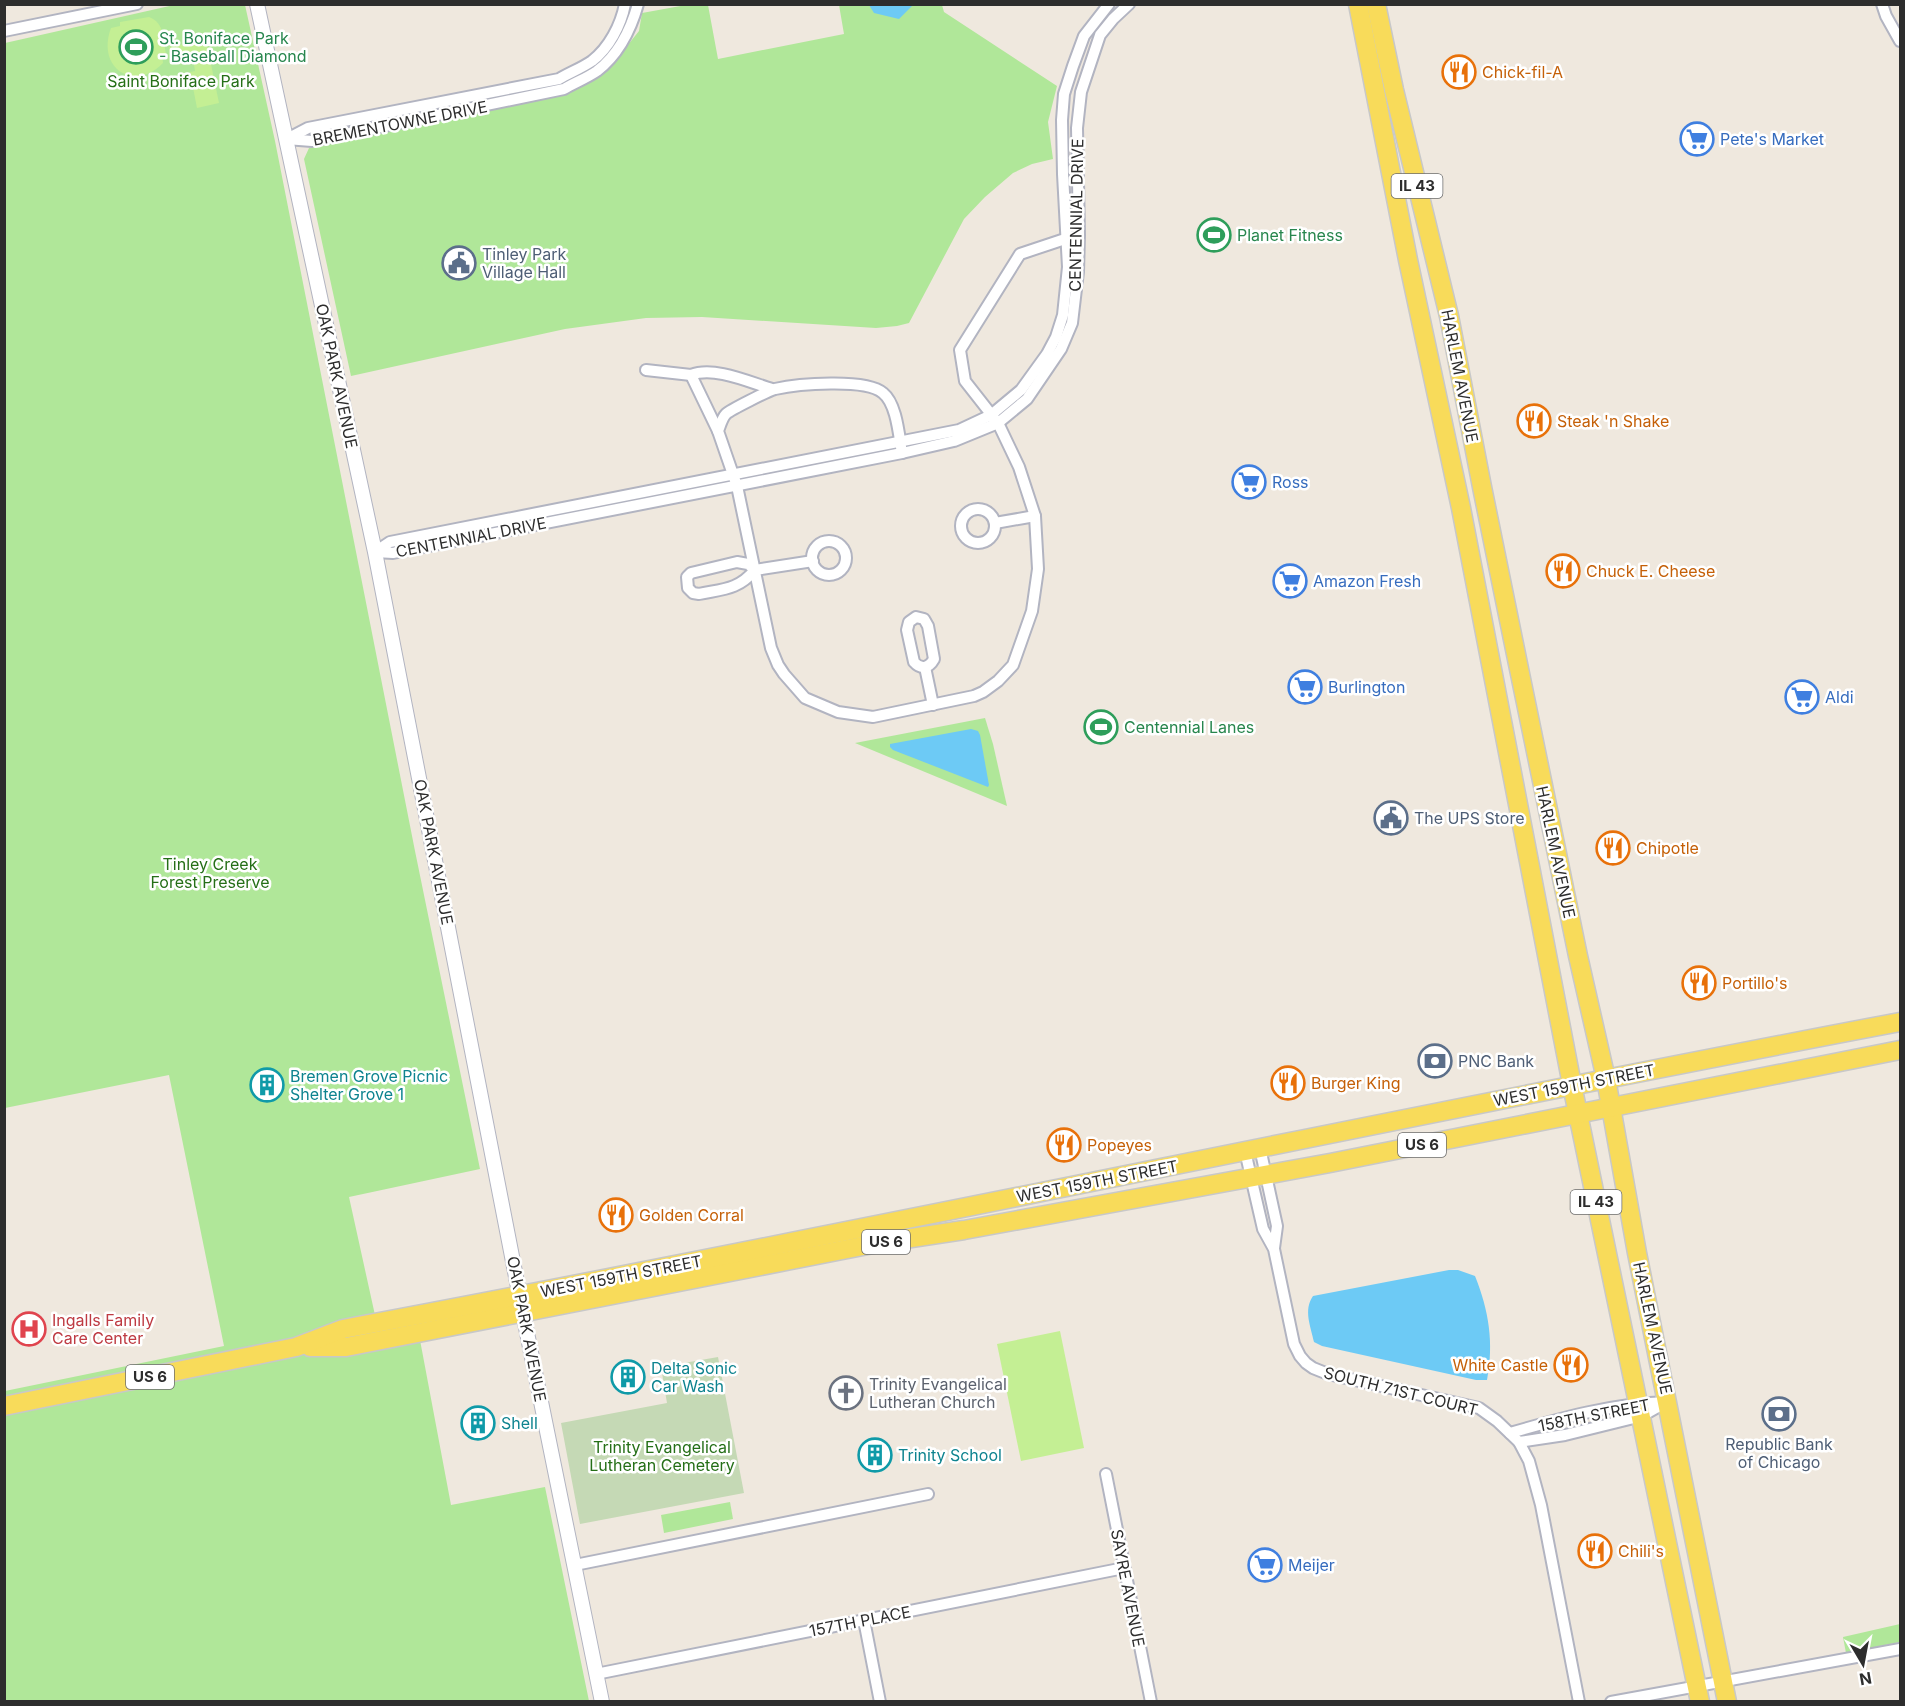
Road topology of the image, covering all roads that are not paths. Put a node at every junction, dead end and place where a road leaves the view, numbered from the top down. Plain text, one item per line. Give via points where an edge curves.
1 (137, 4) edge
2 (257, 4) edge
3 (625, 4) edge
4 (638, 4) edge
5 (1109, 4) edge
6 (1129, 4) edge
7 (1358, 4) edge
8 (1376, 4) edge
9 (1882, 4) edge
10 (4, 31) edge
11 (1900, 41) edge
12 (530, 86) junction
13 (533, 97) junction
14 (286, 139) junction
15 (1065, 239) junction
16 (646, 370) dead end
17 (691, 375) junction
18 (772, 389) junction
19 (994, 419) junction
20 (718, 431) junction
21 (901, 448) junction
22 (733, 474) junction
23 (737, 486) junction
24 (1035, 516) junction
25 (995, 523) dead end
26 (375, 552) junction
27 (813, 561) dead end
28 (755, 570) junction
29 (925, 667) dead end
30 (933, 705) junction
31 (1900, 1022) edge
32 (1900, 1050) edge
33 (1606, 1079) junction
34 (1572, 1085) junction
35 (1611, 1107) junction
36 (1578, 1113) junction
37 (1253, 1150) junction
38 (1258, 1176) junction
39 (522, 1304) junction
40 (1668, 1402) junction
41 (4, 1406) edge
42 (1640, 1409) junction
43 (1510, 1433) junction
44 (1519, 1442) junction
45 (1106, 1474) dead end
46 (928, 1494) dead end
47 (575, 1564) junction
48 (1124, 1568) junction
49 (864, 1620) junction
50 (1900, 1649) edge
51 (596, 1674) junction
52 (1723, 1682) junction
53 (1699, 1694) edge
54 (602, 1701) edge
55 (880, 1701) edge
56 (1151, 1701) edge
57 (1579, 1701) edge
58 (1611, 1701) edge
59 (1727, 1701) edge

1 - 10 street
2 - 14 street, OAK PARK AVENUE
3 - 12 street, BREMENTOWNE DRIVE via 610,42 592,61 559,79
4 - 13 street, BREMENTOWNE DRIVE via 632,25 597,71 564,89
5 - 15 street, CENTENNIAL DRIVE via 1084,36 1064,93
6 - 19 street, CENTENNIAL DRIVE via 1100,35 1081,92 1077,128 1078,272 1072,323 1061,349 1027,399
7 - 34 main road, HARLEM AVENUE / IL 43 via 1461,508
8 - 33 main road, HARLEM AVENUE / IL 43 via 1449,316
9 - 11 street
12 - 13 street
12 - 14 street, BREMENTOWNE DRIVE via 308,128
13 - 14 street, BREMENTOWNE DRIVE via 312,141
14 - 26 street, OAK PARK AVENUE
15 - 19 street, CENTENNIAL DRIVE via 1068,267 1063,315 1056,337 1022,390
15 - 19 street via 1020,254 960,350 965,381
16 - 17 street
17 - 18 street via 725,374
17 - 20 street
18 - 20 street via 726,414
18 - 21 street via 803,384 873,387 890,402
19 - 21 street, CENTENNIAL DRIVE via 954,441
19 - 24 street via 1019,467
20 - 22 street
21 - 22 street, CENTENNIAL DRIVE
21 - 23 street, CENTENNIAL DRIVE
22 - 23 street
22 - 26 street, CENTENNIAL DRIVE via 390,542
23 - 26 street, CENTENNIAL DRIVE via 393,554
23 - 28 street
24 - 25 street
24 - 30 street via 1038,569 1032,611 1013,665 983,692
26 - 39 street, OAK PARK AVENUE
27 - 28 street
28 - 28 street via 738,585 699,594 693,593 686,582 691,573 737,562
28 - 30 street via 774,656 805,698 838,712 873,717
29 - 30 street
31 - 33 main road, WEST 159TH STREET / US 6
32 - 35 main road, WEST 159TH STREET / US 6
33 - 34 main road, WEST 159TH STREET / US 6
33 - 35 main road, HARLEM AVENUE / IL 43
34 - 36 main road, HARLEM AVENUE / IL 43
34 - 37 main road, WEST 159TH STREET / US 6
35 - 36 main road, WEST 159TH STREET / US 6
35 - 40 main road, HARLEM AVENUE / IL 43
36 - 38 main road, WEST 159TH STREET / US 6
36 - 42 main road, HARLEM AVENUE / IL 43
37 - 38 street, SOUTH 71ST COURT
37 - 39 main road, WEST 159TH STREET / US 6
38 - 39 main road, WEST 159TH STREET / US 6
38 - 43 street, SOUTH 71ST COURT via 1263,1229 1274,1249 1291,1333 1306,1363 1328,1374 1479,1408
39 - 41 main road, WEST 159TH STREET / US 6 via 343,1329 296,1347
39 - 47 street, OAK PARK AVENUE
40 - 42 street, 158TH STREET
40 - 52 main road, HARLEM AVENUE / IL 43
42 - 43 street, 158TH STREET via 1562,1418
42 - 44 street, 158TH STREET via 1565,1435
42 - 53 main road, HARLEM AVENUE / IL 43
43 - 44 street, SOUTH 71ST COURT
44 - 57 street, SOUTH 71ST COURT via 1529,1461 1541,1505
45 - 48 street, SAYRE AVENUE
46 - 47 street
47 - 51 street, OAK PARK AVENUE
48 - 49 street, 157TH PLACE
48 - 56 street, SAYRE AVENUE
49 - 51 street, 157TH PLACE
49 - 55 street
50 - 52 street
51 - 54 street, OAK PARK AVENUE
52 - 53 street
52 - 59 main road, HARLEM AVENUE / IL 43
53 - 58 street

